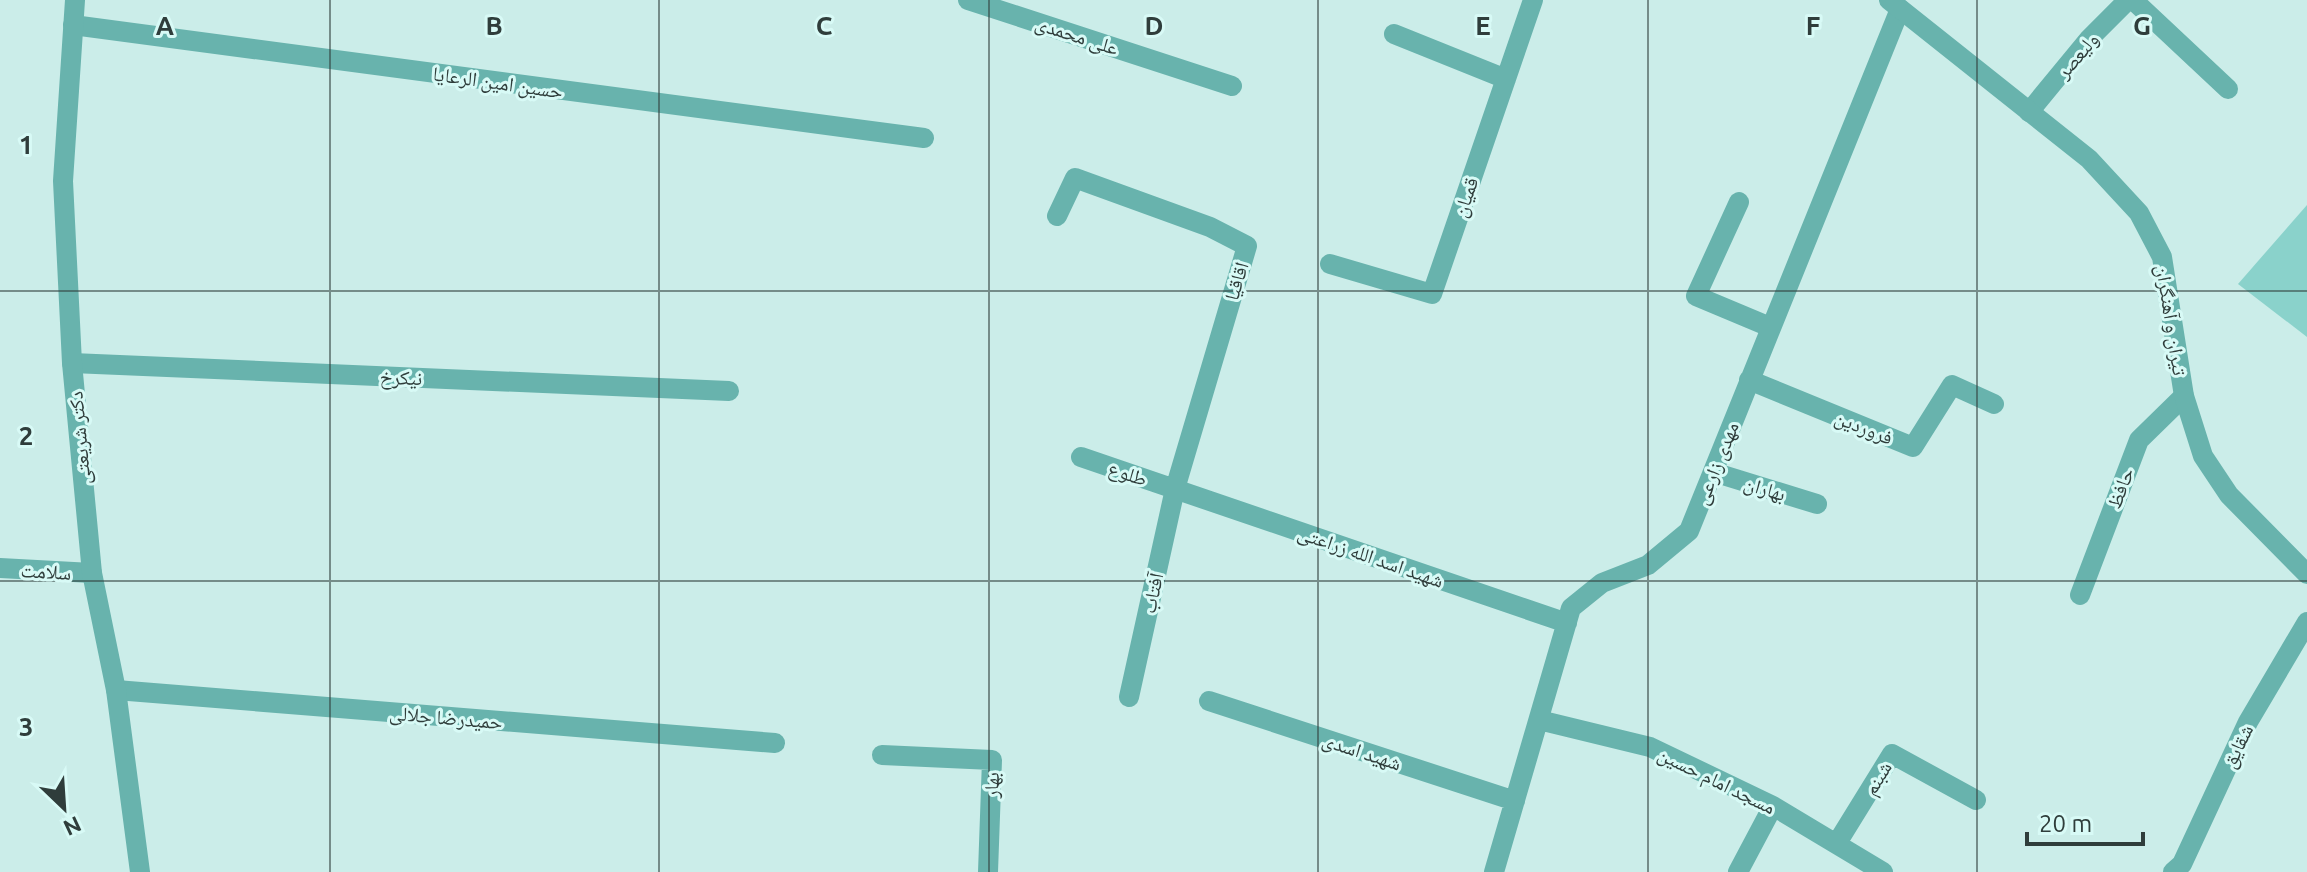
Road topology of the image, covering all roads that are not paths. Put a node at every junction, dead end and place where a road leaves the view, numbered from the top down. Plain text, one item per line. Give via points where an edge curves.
1 (75, 0) edge
2 (968, 0) edge
3 (1533, 0) edge
4 (2130, 0) edge
5 (1895, 4) edge
6 (73, 25) junction
7 (1394, 34) dead end
8 (1506, 79) junction
9 (1232, 86) dead end
10 (2228, 89) dead end
11 (2029, 112) junction
12 (924, 138) dead end
13 (1739, 202) dead end
14 (1057, 216) dead end
15 (1330, 264) dead end
16 (1770, 327) junction
17 (72, 363) junction
18 (1749, 380) junction
19 (729, 391) dead end
20 (2184, 396) junction
21 (1994, 404) dead end
22 (1081, 457) dead end
23 (1713, 472) junction
24 (1175, 489) junction
25 (1817, 504) dead end
26 (2304, 564) edge
27 (0, 568) edge
28 (92, 573) junction
29 (2080, 595) dead end
30 (2307, 622) edge
31 (1567, 623) junction
32 (116, 690) junction
33 (1129, 697) dead end
34 (1209, 701) dead end
35 (1539, 720) junction
36 (775, 743) dead end
37 (882, 755) dead end
38 (1976, 800) dead end
39 (1515, 801) junction
40 (1773, 806) junction
41 (1837, 843) junction
42 (2182, 869) edge
43 (140, 872) edge
44 (988, 872) edge
45 (1494, 872) edge
46 (1738, 872) edge
47 (1883, 872) edge

1 - 6 street, دکتر شریعتی
2 - 9 street, علی محمدی
3 - 8 street, قمیان
4 - 10 street
4 - 11 street, ولیعصر via 2089,39
5 - 11 street, تیران و آهنگران
5 - 16 street, مهدی زارعی
6 - 12 street, حسین امین الرعایا
6 - 17 street, دکتر شریعتی via 63,181
7 - 8 street
8 - 15 street, قمیان via 1432,294
11 - 20 street, تیران و آهنگران via 2089,159 2139,213 2162,257
13 - 16 street via 1696,296
14 - 24 street, اقاقیا via 1075,178 1210,227 1247,246
16 - 18 street, مهدی زارعی
17 - 19 street, نیکرخ
17 - 28 street, دکتر شریعتی
18 - 21 street, فروردین via 1913,447 1952,385
18 - 23 street, مهدی زارعی
20 - 26 street, تیران و آهنگران via 2203,456 2229,495
20 - 29 street, حافظ via 2139,440
22 - 24 street, طلوع
23 - 25 street, بهاران
23 - 31 street, مهدی زارعی via 1689,531 1648,565 1602,583 1571,608
24 - 31 street, شهید اسد الله زراعتی
24 - 33 street, آفتاب
27 - 28 street, سلامت
28 - 32 street, دکتر شریعتی
30 - 42 street, شقایق via 2248,722
31 - 35 street, مهدی زارعی
32 - 36 street, حمیدرضا جلالی
32 - 43 street, دکتر شریعتی
34 - 39 street, شهید اسدی
35 - 39 street, مهدی زارعی
35 - 40 street, مسجد امام حسین via 1650,747
37 - 44 street, بهار via 992,760
38 - 41 street, شبنم via 1892,754
39 - 45 street, مهدی زارعی
40 - 41 street, مسجد امام حسین
40 - 46 street
41 - 47 street, مسجد امام حسین

